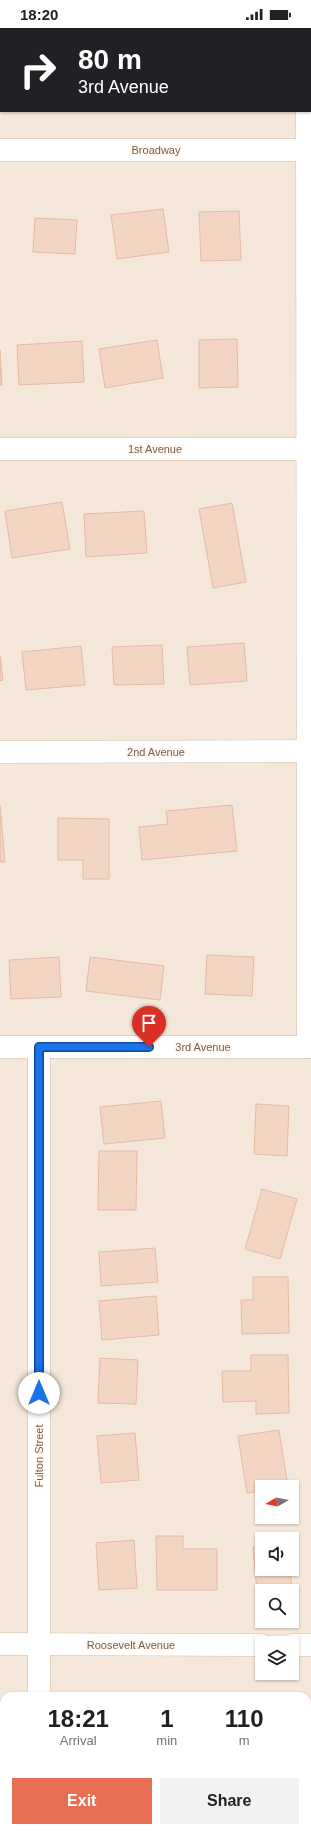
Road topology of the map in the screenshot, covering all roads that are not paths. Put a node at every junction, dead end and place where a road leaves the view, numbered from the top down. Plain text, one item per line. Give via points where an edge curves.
1 (307, 112) edge
2 (0, 150) edge
3 (309, 150) edge
4 (0, 449) edge
5 (309, 449) edge
6 (0, 752) edge
7 (310, 752) edge
8 (0, 1047) edge
9 (39, 1047) junction
10 (309, 1047) edge
11 (0, 1644) edge
12 (39, 1644) junction
13 (255, 1645) edge
14 (299, 1645) edge
15 (311, 1645) edge
16 (39, 1692) edge

1 - 3 street
2 - 3 street, Broadway
3 - 5 street
4 - 5 street, 1st Avenue
5 - 7 street
6 - 7 street, 2nd Avenue
7 - 10 street
8 - 9 street, 3rd Avenue
9 - 10 street, 3rd Avenue
9 - 12 street, Fulton Street
11 - 12 street, Roosevelt Avenue
12 - 13 street, Roosevelt Avenue
12 - 16 street, Fulton Street
14 - 15 street

